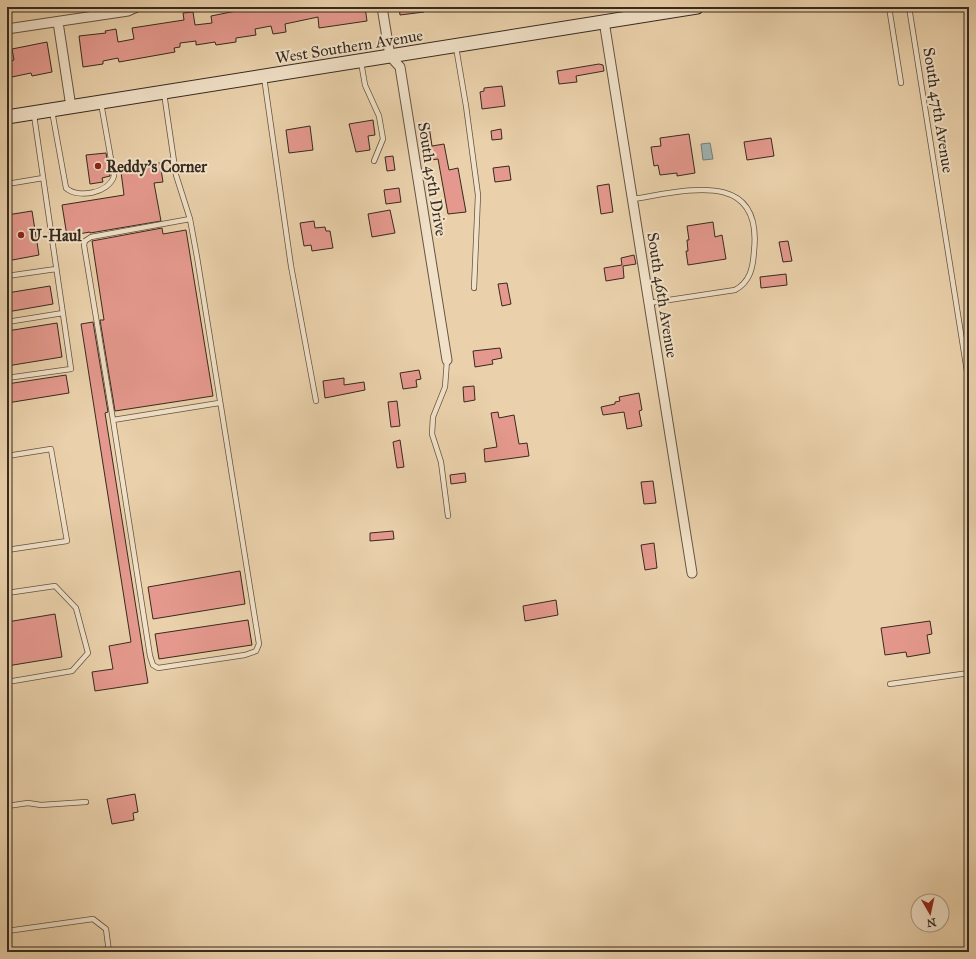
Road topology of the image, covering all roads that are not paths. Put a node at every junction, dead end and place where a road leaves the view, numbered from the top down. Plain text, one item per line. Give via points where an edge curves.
1 (137, 7) edge
2 (382, 7) edge
3 (697, 7) edge
4 (889, 7) edge
5 (909, 7) edge
6 (604, 21) junction
7 (58, 22) junction
8 (7, 29) edge
9 (456, 45) junction
10 (390, 56) junction
11 (361, 61) junction
12 (264, 77) junction
13 (901, 83) dead end
14 (164, 93) junction
15 (101, 102) junction
16 (71, 107) junction
17 (52, 110) junction
18 (34, 113) junction
19 (7, 117) edge
20 (374, 161) dead end
21 (43, 178) junction
22 (7, 184) edge
23 (633, 199) junction
24 (190, 219) junction
25 (56, 269) junction
26 (7, 276) edge
27 (474, 288) dead end
28 (650, 303) junction
29 (63, 313) junction
30 (7, 322) edge
31 (447, 360) joint
32 (7, 378) edge
33 (969, 384) edge
34 (316, 401) dead end
35 (219, 403) junction
36 (113, 420) junction
37 (7, 456) edge
38 (448, 516) dead end
39 (7, 550) edge
40 (692, 573) dead end
41 (7, 593) edge
42 (969, 673) edge
43 (7, 682) edge
44 (890, 684) dead end
45 (86, 802) dead end
46 (7, 806) edge
47 (7, 931) edge
48 (109, 952) edge

1 - 7 street via 128,11
2 - 10 street, South 45th Drive
3 - 6 main road, West Southern Avenue
4 - 13 lane
5 - 33 lane, South 47th Avenue
6 - 9 main road, West Southern Avenue
6 - 23 street, South 46th Avenue
7 - 8 street
7 - 16 street
9 - 10 main road, West Southern Avenue
9 - 27 lane via 478,195
10 - 11 main road, West Southern Avenue
10 - 31 street, South 45th Drive via 400,67
11 - 12 main road, West Southern Avenue
11 - 20 lane via 365,85 376,106 382,131
12 - 14 main road, West Southern Avenue
12 - 34 lane via 291,266
14 - 15 main road, West Southern Avenue
14 - 24 lane via 176,175
15 - 16 main road, West Southern Avenue
15 - 17 lane via 114,176 108,187 101,191 75,194 66,188
16 - 17 main road, West Southern Avenue
17 - 18 main road, West Southern Avenue
18 - 19 main road, West Southern Avenue
18 - 21 lane
21 - 22 lane
21 - 25 lane
23 - 28 street, South 46th Avenue
23 - 28 lane via 700,189 724,191 741,199 752,216 756,242 753,268 744,285 735,290
24 - 35 lane
24 - 36 lane via 85,241
25 - 26 lane
25 - 29 lane
28 - 40 street, South 46th Avenue
29 - 30 lane
29 - 32 lane via 71,369
31 - 38 lane via 445,387 433,417 432,434 441,462
35 - 36 lane
35 - 36 lane via 249,571 259,644 256,650 245,655 158,668 153,665
37 - 39 lane via 52,449 67,541
41 - 43 lane via 55,586 76,608 88,653 72,671
42 - 44 lane
45 - 46 lane
47 - 48 lane via 93,919 106,929

